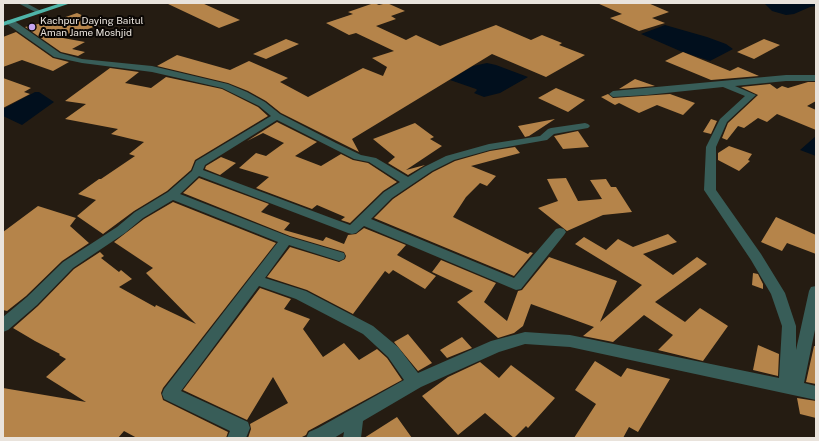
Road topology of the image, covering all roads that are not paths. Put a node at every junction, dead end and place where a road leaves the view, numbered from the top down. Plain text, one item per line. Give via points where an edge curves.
1 (21, 3) edge
2 (68, 3) edge
3 (40, 12) junction
4 (6, 23) edge
5 (816, 78) edge
6 (723, 84) junction
7 (613, 94) dead end
8 (277, 116) junction
9 (585, 126) dead end
10 (197, 172) junction
11 (408, 182) junction
12 (172, 195) junction
13 (362, 220) junction
14 (560, 232) dead end
15 (286, 240) junction
16 (339, 256) dead end
17 (256, 280) junction
18 (816, 291) edge
19 (3, 326) edge
20 (415, 382) junction
21 (791, 388) junction
22 (816, 393) edge
23 (355, 417) junction
24 (236, 438) edge
25 (315, 438) edge
26 (352, 438) edge

1 - 3 street
2 - 3 highway
3 - 4 highway
4 - 8 street via 56,54 82,61 152,68 225,86 262,104
5 - 6 street
6 - 7 street
6 - 21 street via 751,95 723,121 711,147 710,190 778,293 789,326
8 - 10 street via 200,163
8 - 11 street via 332,145 358,157 372,160
9 - 11 street via 551,131 543,138 489,147 450,158
10 - 12 street
10 - 13 street via 352,230
11 - 13 street via 388,195
12 - 15 street
12 - 19 street via 68,265
13 - 14 street via 516,285
15 - 16 street
15 - 17 street
17 - 20 street via 301,295 368,330 393,352
17 - 24 street via 170,394 242,428
18 - 21 street
20 - 21 street via 496,346 525,338 570,341
20 - 23 street
21 - 22 street
23 - 25 street
23 - 26 street

